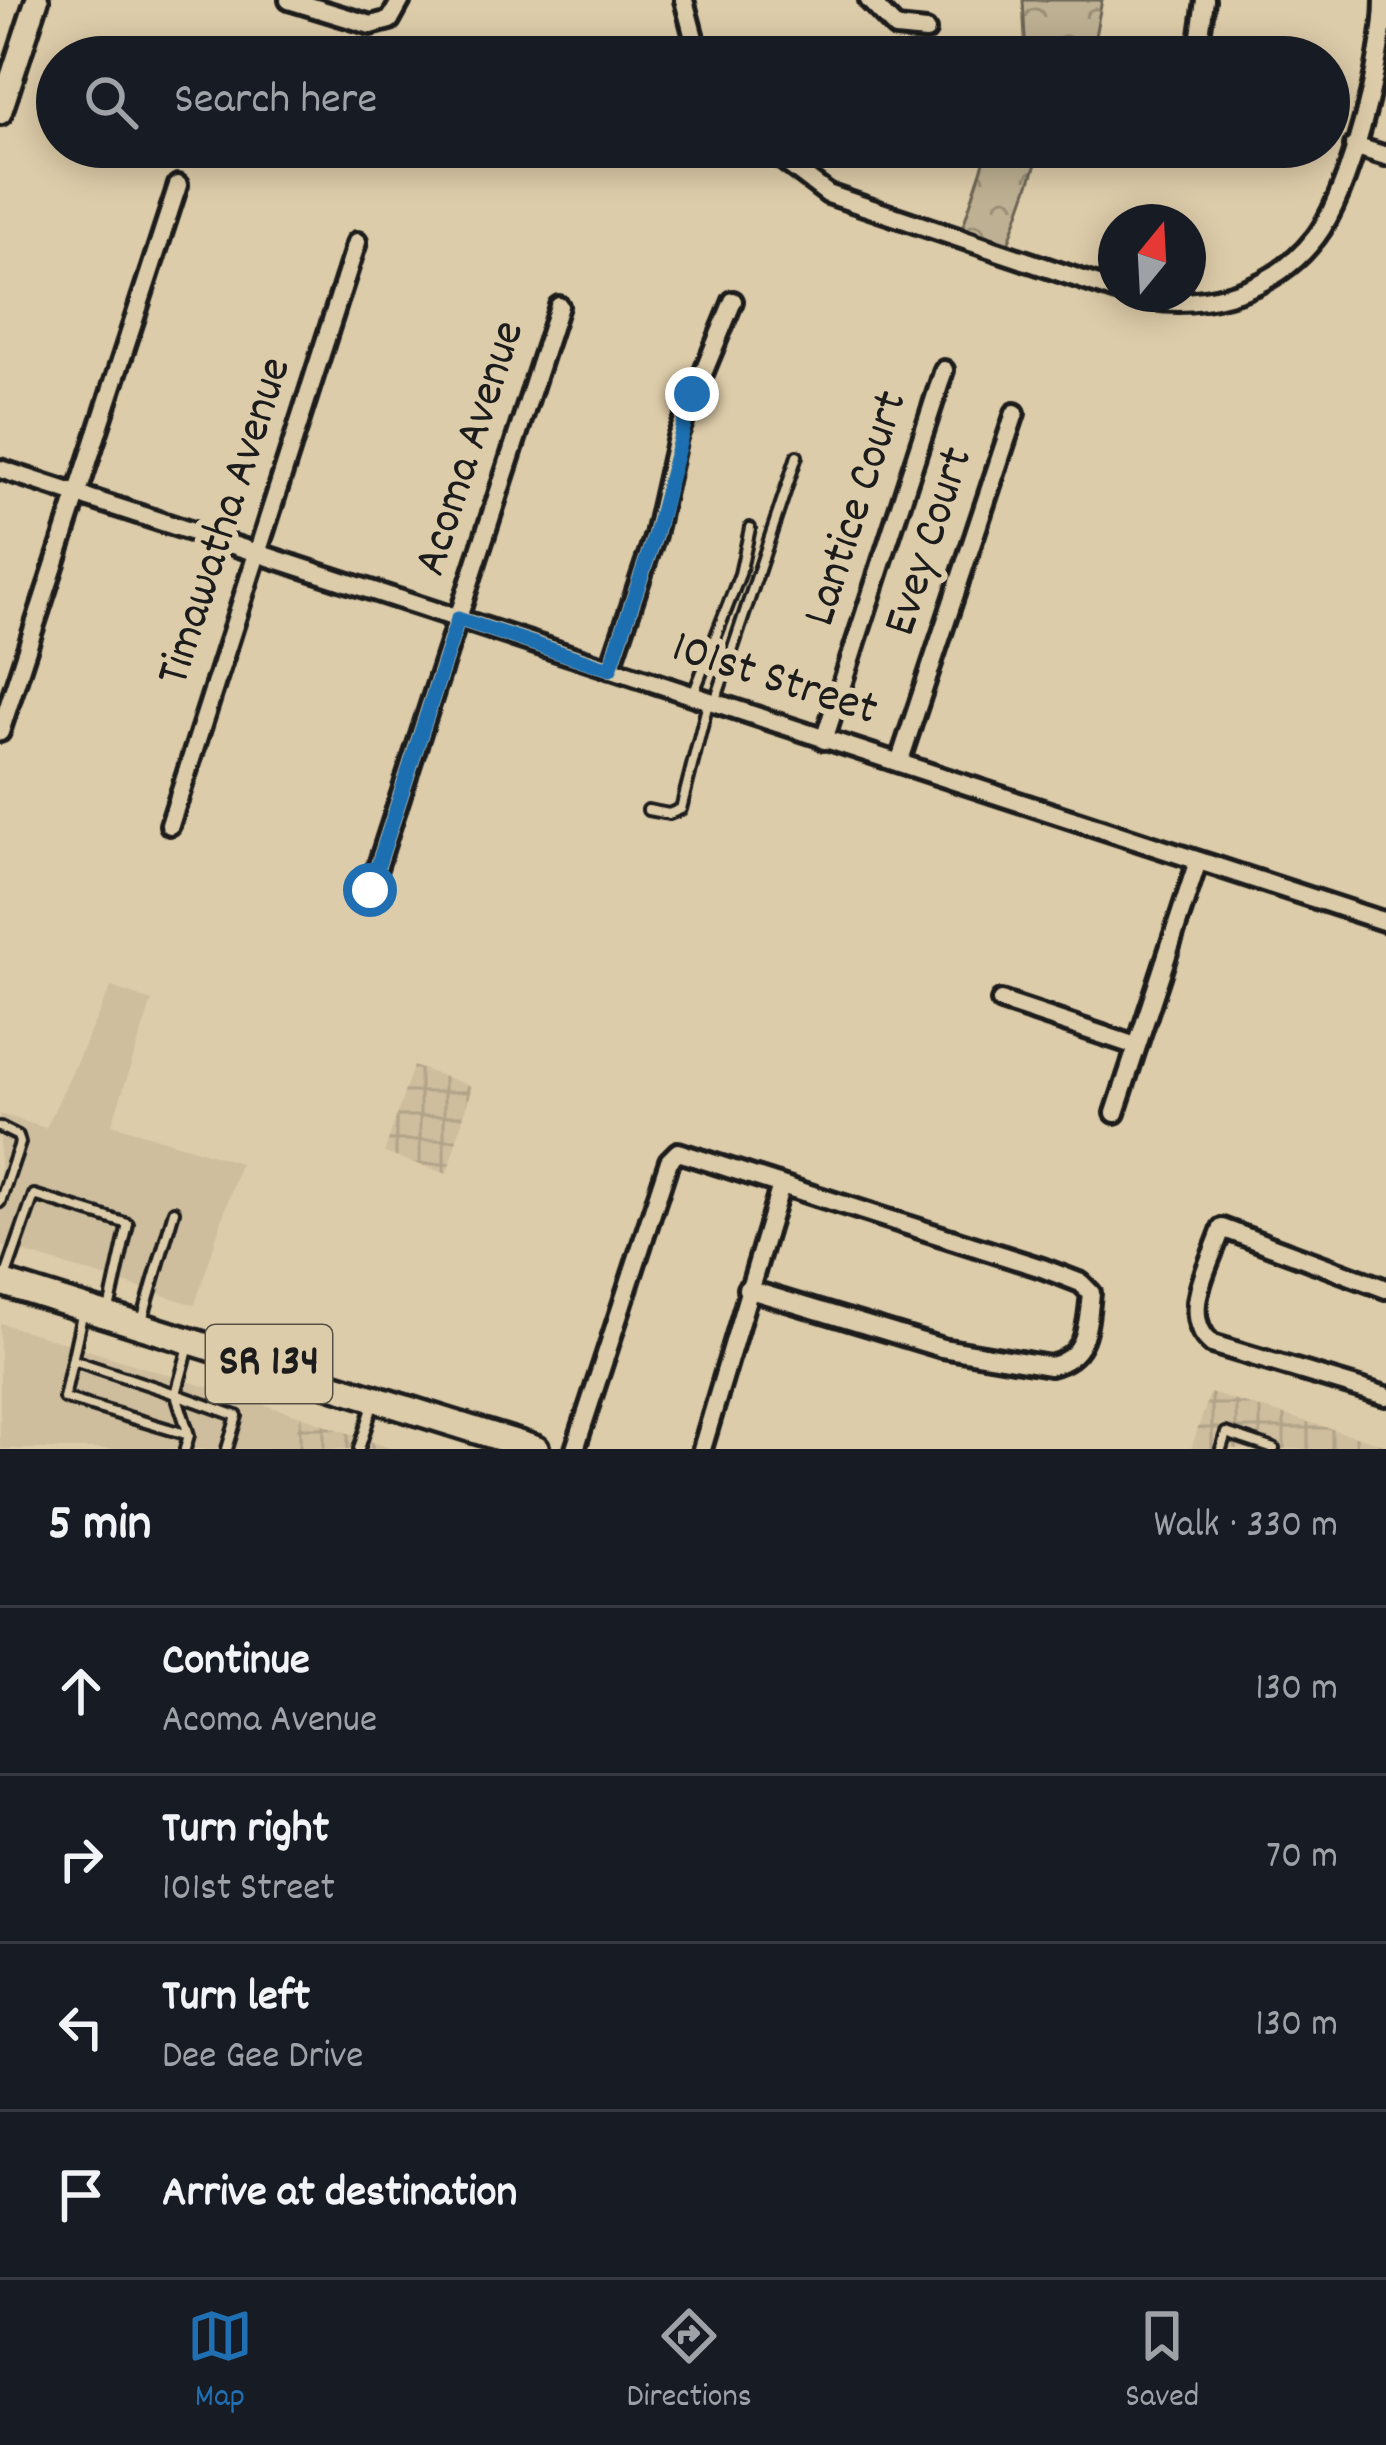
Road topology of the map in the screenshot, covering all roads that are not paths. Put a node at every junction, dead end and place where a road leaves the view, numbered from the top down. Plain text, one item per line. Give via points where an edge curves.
1 (37, 0) edge
2 (289, 0) edge
3 (400, 0) edge
4 (684, 0) edge
5 (869, 0) edge
6 (1205, 0) edge
7 (1384, 0) edge
8 (926, 31) dead end
9 (693, 36) edge
10 (1200, 36) edge
11 (0, 113) edge
12 (1354, 146) junction
13 (1350, 156) edge
14 (1386, 156) edge
15 (794, 168) edge
16 (1345, 168) edge
17 (178, 185) dead end
18 (357, 242) dead end
19 (1098, 285) edge
20 (1206, 298) edge
21 (733, 301) dead end
22 (559, 306) dead end
23 (944, 370) dead end
24 (1015, 413) dead end
25 (797, 456) dead end
26 (0, 469) edge
27 (77, 494) junction
28 (750, 528) dead end
29 (259, 553) junction
30 (458, 619) junction
31 (610, 669) junction
32 (705, 700) junction
33 (0, 732) edge
34 (824, 740) junction
35 (898, 764) junction
36 (648, 810) dead end
37 (170, 824) dead end
38 (1198, 861) junction
39 (370, 890) dead end
40 (1386, 922) edge
41 (1001, 1001) dead end
42 (1136, 1046) junction
43 (1115, 1113) dead end
44 (0, 1127) edge
45 (781, 1185) junction
46 (0, 1202) edge
47 (174, 1210) dead end
48 (2, 1282) edge
49 (747, 1289) junction
50 (1386, 1289) edge
51 (96, 1311) junction
52 (141, 1326) junction
53 (190, 1340) junction
54 (73, 1360) junction
55 (176, 1394) junction
56 (1386, 1396) edge
57 (375, 1398) junction
58 (189, 1435) junction
59 (505, 1444) edge
60 (185, 1449) edge
61 (227, 1449) edge
62 (359, 1449) edge
63 (536, 1449) edge
64 (575, 1449) edge
65 (702, 1449) edge
66 (1221, 1449) edge
67 (1274, 1449) edge

1 - 11 street
2 - 3 street via 371,25 390,20
4 - 9 street
5 - 8 street via 896,28
6 - 10 street
7 - 12 street via 1378,70
12 - 13 street
12 - 14 street
15 - 19 street via 828,194
16 - 20 street via 1318,234 1267,279
17 - 27 street
18 - 29 street, Timawatha Avenue
21 - 31 street via 677,437 655,535
22 - 30 street, Acoma Avenue
23 - 34 street, Lantice Court
24 - 35 street, Evey Court
25 - 32 lane
26 - 27 street, 101st Street
27 - 29 street, 101st Street
27 - 33 street
28 - 32 lane
29 - 30 street, 101st Street
29 - 37 street, Timawatha Avenue
30 - 31 street, 101st Street
30 - 39 street, Acoma Avenue
31 - 32 street, 101st Street
32 - 34 street, 101st Street
32 - 36 lane via 682,809
34 - 35 street, 101st Street
35 - 38 street, 101st Street
38 - 40 street, 101st Street
38 - 42 street
41 - 42 street
42 - 43 street
44 - 46 lane via 20,1143
45 - 49 street
45 - 49 street via 1081,1282 1091,1293 1082,1346 1050,1366 974,1354
45 - 64 street via 672,1156
47 - 52 lane
48 - 51 main road, SR 134
48 - 51 lane via 34,1195 128,1224
49 - 65 street
50 - 56 street via 1222,1228 1195,1311 1200,1334 1212,1344
51 - 52 main road, SR 134
51 - 54 lane
52 - 53 main road, SR 134
53 - 55 lane
53 - 57 main road, SR 134
54 - 55 lane
54 - 58 lane via 64,1398
55 - 58 lane
55 - 61 lane via 237,1417
57 - 59 main road, SR 134
57 - 62 lane
58 - 60 lane
59 - 63 main road, SR 134
66 - 67 lane via 1226,1433

